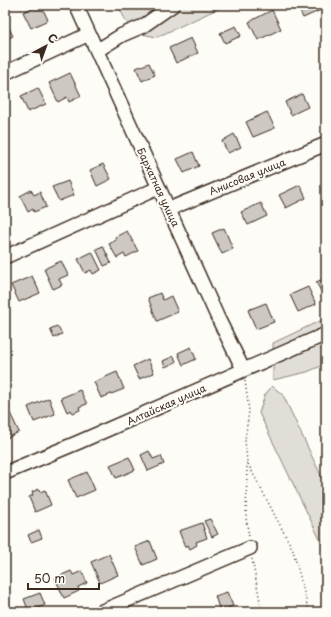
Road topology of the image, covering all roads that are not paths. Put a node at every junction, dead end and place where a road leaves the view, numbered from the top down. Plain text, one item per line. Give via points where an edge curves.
1 (76, 5) edge
2 (173, 5) edge
3 (89, 34) junction
4 (98, 50) junction
5 (5, 73) edge
6 (326, 144) edge
7 (158, 188) junction
8 (169, 209) junction
9 (5, 257) edge
10 (326, 334) edge
11 (243, 369) junction
12 (5, 473) edge
13 (250, 548) dead end
14 (100, 612) edge

1 - 3 street, Бархатная улица
2 - 4 street via 143,26
3 - 4 street, Бархатная улица
3 - 5 street
4 - 7 street, Бархатная улица
6 - 8 street, Анисовая улица
7 - 8 street, Бархатная улица
7 - 9 street
8 - 11 street, Бархатная улица
10 - 11 street, Алтайская улица
11 - 12 street, Алтайская улица
13 - 14 street

